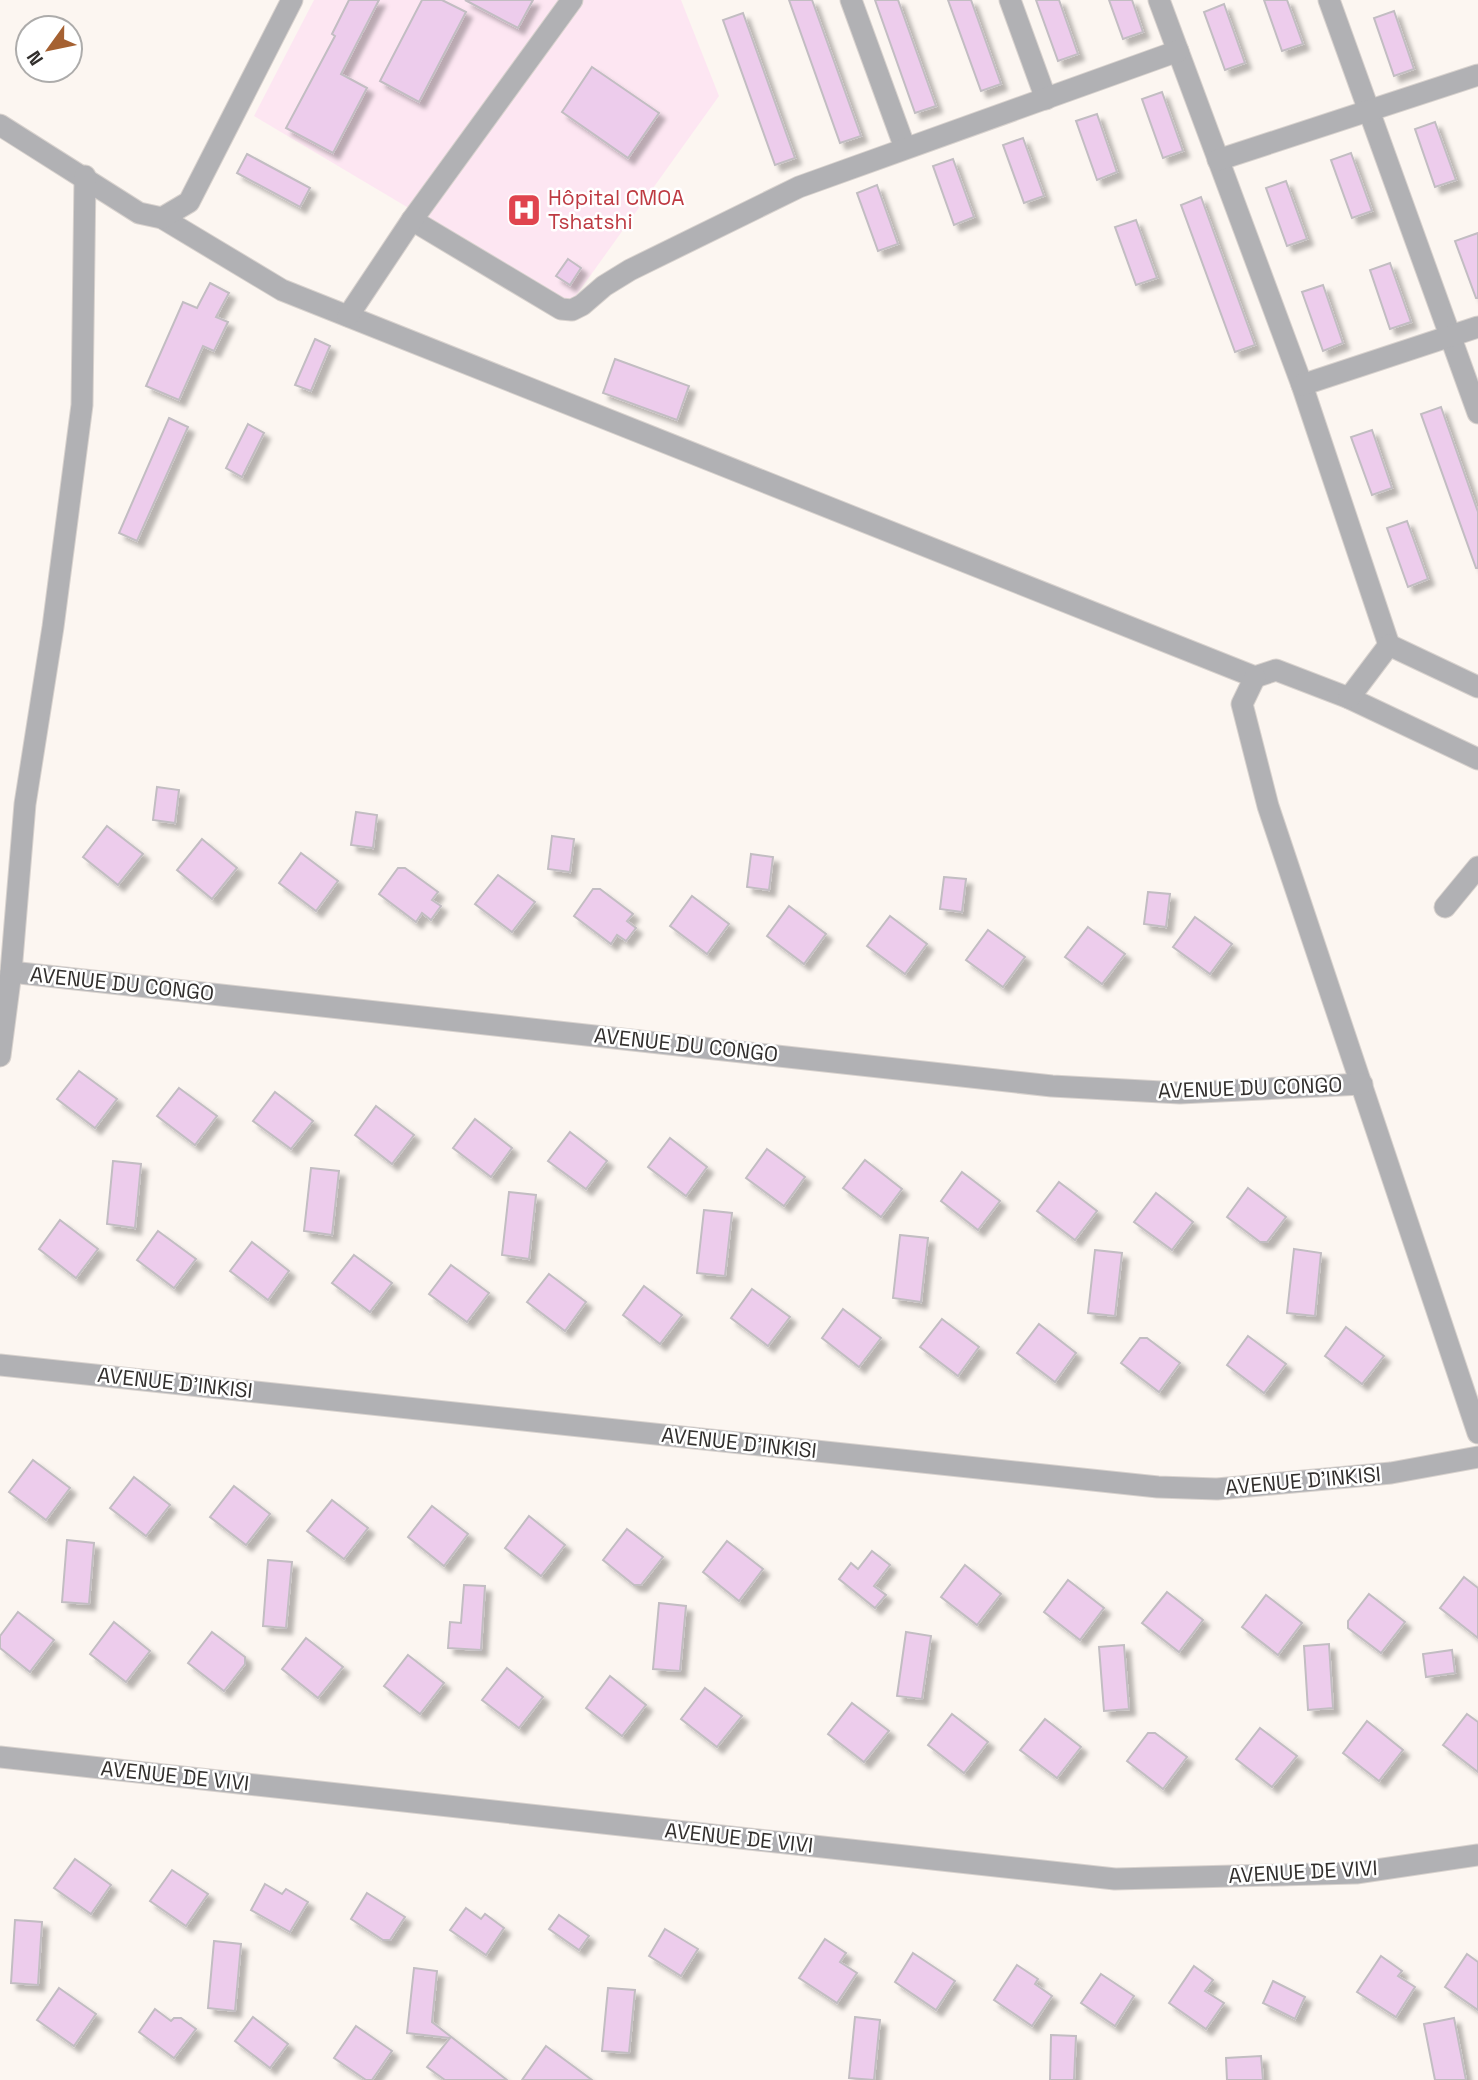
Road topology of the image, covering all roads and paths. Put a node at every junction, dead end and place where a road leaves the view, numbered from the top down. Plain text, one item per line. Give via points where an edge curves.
1 (292, 0) edge
2 (572, 0) edge
3 (850, 0) edge
4 (1010, 0) edge
5 (1160, 0) edge
6 (1333, 1) edge
7 (1178, 51) junction
8 (1478, 75) edge
9 (1046, 99) junction
10 (1369, 112) junction
11 (0, 125) edge
12 (905, 148) junction
13 (1219, 160) junction
14 (85, 176) junction
15 (162, 219) junction
16 (412, 220) junction
17 (348, 316) junction
18 (1478, 327) edge
19 (1450, 336) junction
20 (1302, 386) junction
21 (1478, 413) edge
22 (1389, 645) junction
23 (1255, 677) junction
24 (1478, 688) edge
25 (1349, 698) junction
26 (1478, 758) edge
27 (1478, 867) edge
28 (1446, 907) dead end
29 (11, 971) junction
30 (0, 1056) edge
31 (1362, 1084) junction
32 (0, 1365) edge
33 (1478, 1433) edge
34 (1478, 1457) edge
35 (0, 1757) edge
36 (1478, 1855) edge

1 - 15 street via 190,201
2 - 16 street
3 - 12 street
4 - 9 street
5 - 7 street
6 - 10 street
7 - 9 street
7 - 13 street
8 - 10 street
9 - 12 street
10 - 13 street
10 - 19 street
11 - 14 street
12 - 16 street via 799,187 630,270 572,310 561,309
13 - 20 street
14 - 15 street via 139,213
14 - 29 street via 82,405 25,804
15 - 17 street via 282,290
16 - 17 street
17 - 23 street
18 - 19 street
19 - 20 street
19 - 21 street
20 - 22 street
22 - 24 street
22 - 25 street
23 - 25 street via 1276,670
23 - 31 street via 1242,704 1268,806
25 - 26 street
27 - 28 street
29 - 30 street
29 - 31 street, AVENUE DU CONGO via 1052,1086 1180,1093
31 - 33 street
32 - 34 street, AVENUE D'INKISI via 1158,1487 1244,1487 1391,1473
35 - 36 street, AVENUE DE VIVI via 1115,1879 1356,1873

